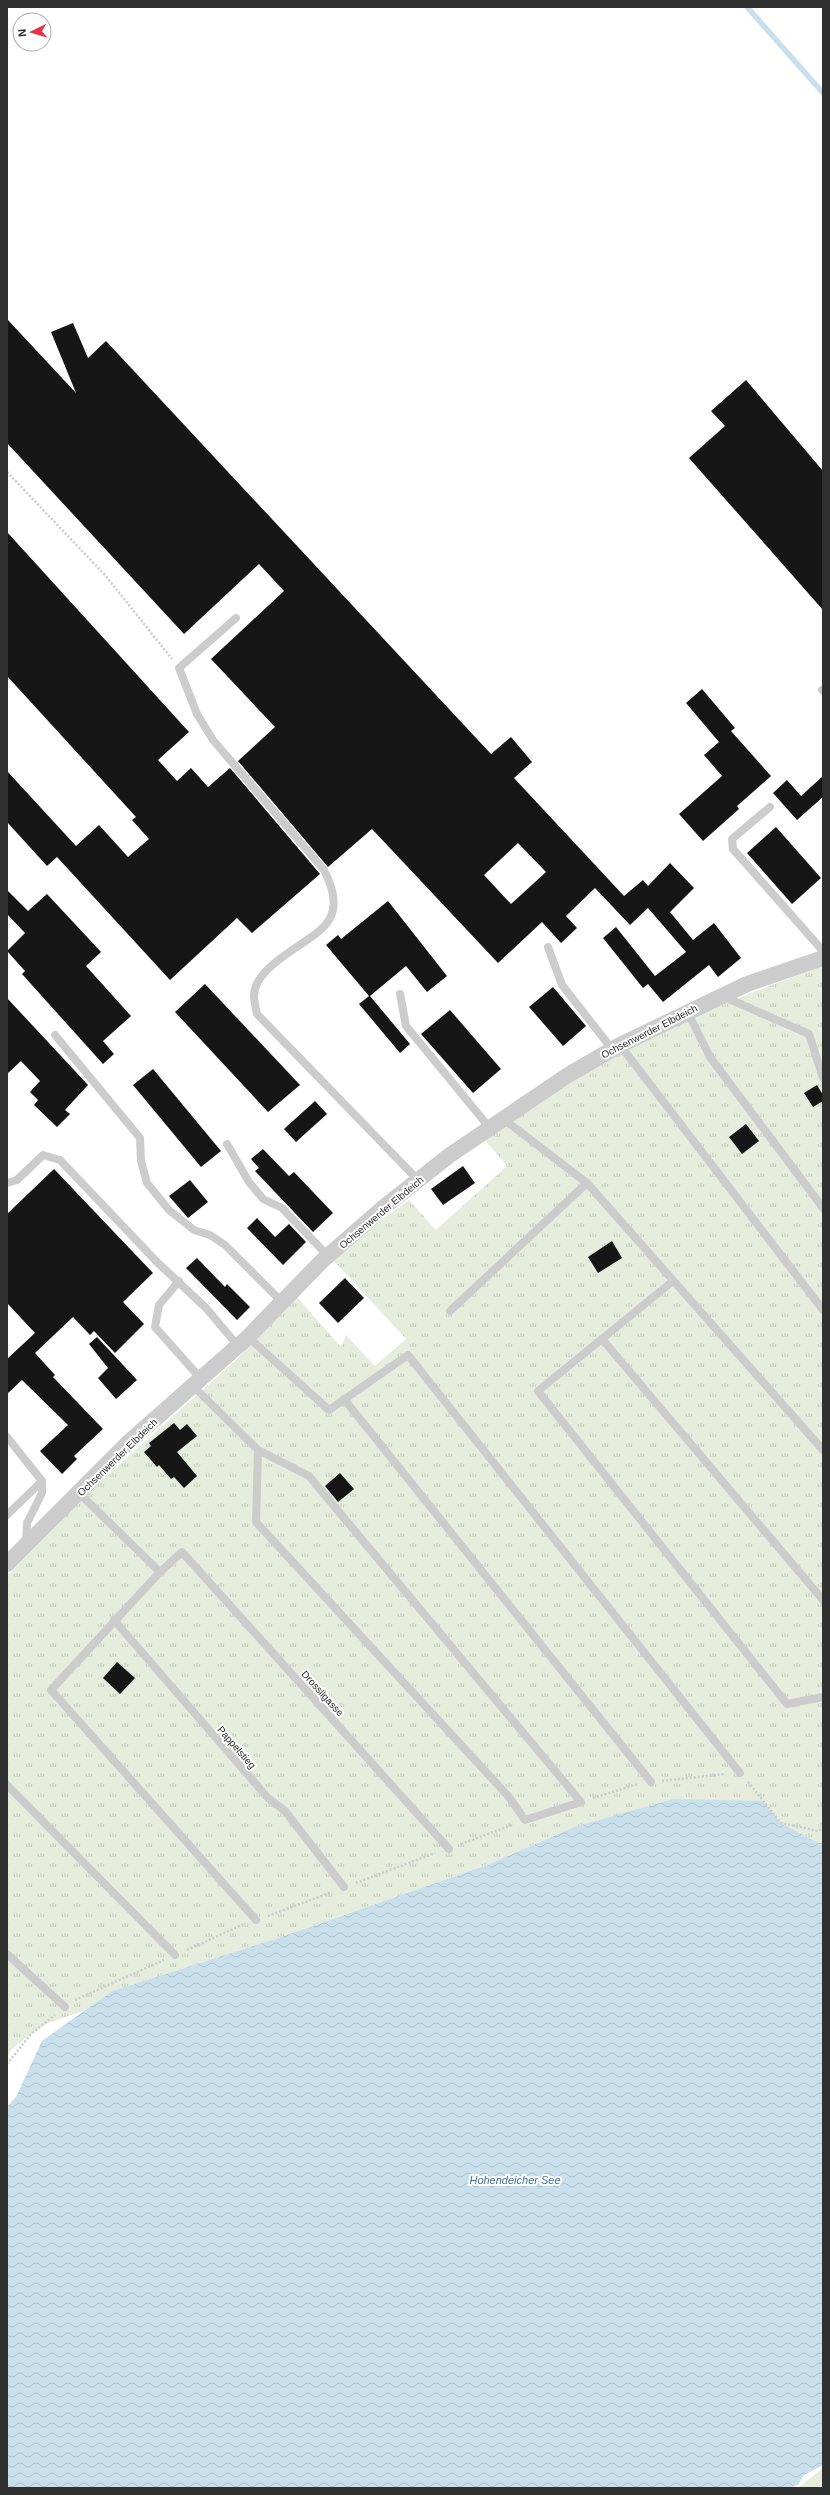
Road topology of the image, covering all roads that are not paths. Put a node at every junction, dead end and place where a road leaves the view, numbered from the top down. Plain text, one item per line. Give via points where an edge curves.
1 (236, 618) dead end
2 (770, 807) dead end
3 (548, 947) dead end
4 (823, 951) edge
5 (823, 958) edge
6 (400, 994) dead end
7 (720, 996) junction
8 (687, 1011) junction
9 (55, 1035) dead end
10 (616, 1047) junction
11 (823, 1078) edge
12 (502, 1118) junction
13 (489, 1127) junction
14 (227, 1144) dead end
15 (418, 1180) junction
16 (7, 1183) edge
17 (587, 1184) junction
18 (823, 1208) edge
19 (328, 1256) junction
20 (179, 1281) junction
21 (673, 1281) junction
22 (282, 1302) junction
23 (823, 1310) edge
24 (450, 1311) dead end
25 (602, 1339) junction
26 (243, 1342) junction
27 (198, 1383) junction
28 (344, 1400) junction
29 (7, 1436) edge
30 (258, 1450) junction
31 (823, 1450) edge
32 (42, 1481) junction
33 (79, 1493) junction
34 (7, 1515) edge
35 (26, 1545) junction
36 (7, 1564) edge
37 (160, 1572) junction
38 (823, 1600) edge
39 (114, 1620) junction
40 (823, 1697) edge
41 (740, 1773) road end
42 (651, 1782) road end
43 (7, 1786) edge
44 (448, 1849) road end
45 (344, 1887) road end
46 (256, 1920) road end
47 (7, 1954) edge
48 (175, 1955) road end
49 (66, 2007) road end

1 - 15 lane via 180,668 197,714 213,740 324,870 333,888 334,908 326,927 276,960 259,978 254,995 257,1014
2 - 4 lane via 732,839 733,849
3 - 10 lane via 562,985
5 - 7 street, Ochsenwerder Elbdeich
6 - 13 lane via 406,1026
7 - 8 street, Ochsenwerder Elbdeich
7 - 11 lane via 809,1034
8 - 10 street, Ochsenwerder Elbdeich
8 - 18 lane via 710,1058
9 - 22 lane via 140,1138 141,1161 147,1183 169,1210 194,1230 210,1235 225,1245
10 - 12 street, Ochsenwerder Elbdeich
10 - 23 lane
12 - 13 street, Ochsenwerder Elbdeich
12 - 17 lane
13 - 15 street, Ochsenwerder Elbdeich
14 - 19 lane via 249,1182 263,1199 282,1208
15 - 19 street, Ochsenwerder Elbdeich
16 - 20 lane via 16,1180 43,1155 60,1160 157,1262
17 - 21 lane
17 - 24 lane
19 - 22 street, Ochsenwerder Elbdeich
20 - 26 lane
20 - 27 lane via 159,1305 155,1327
21 - 25 lane
21 - 31 lane
22 - 26 street, Ochsenwerder Elbdeich
25 - 38 lane
25 - 40 lane via 538,1391 787,1704
26 - 27 street, Ochsenwerder Elbdeich
26 - 28 lane via 329,1410
27 - 30 lane
27 - 33 street, Ochsenwerder Elbdeich via 130,1441
28 - 41 lane via 408,1355
28 - 42 lane
29 - 32 lane
30 - 30 lane via 256,1522 509,1797 525,1820 581,1802 310,1476
32 - 34 lane
32 - 35 lane via 42,1493 27,1523
33 - 35 street, Ochsenwerder Elbdeich
33 - 37 lane
35 - 36 street, Ochsenwerder Elbdeich
37 - 39 lane
37 - 44 lane, Drossllgasse via 182,1552
39 - 45 lane, Pappelstieg via 268,1798 285,1811
39 - 46 lane via 51,1690
43 - 48 lane
47 - 49 lane

